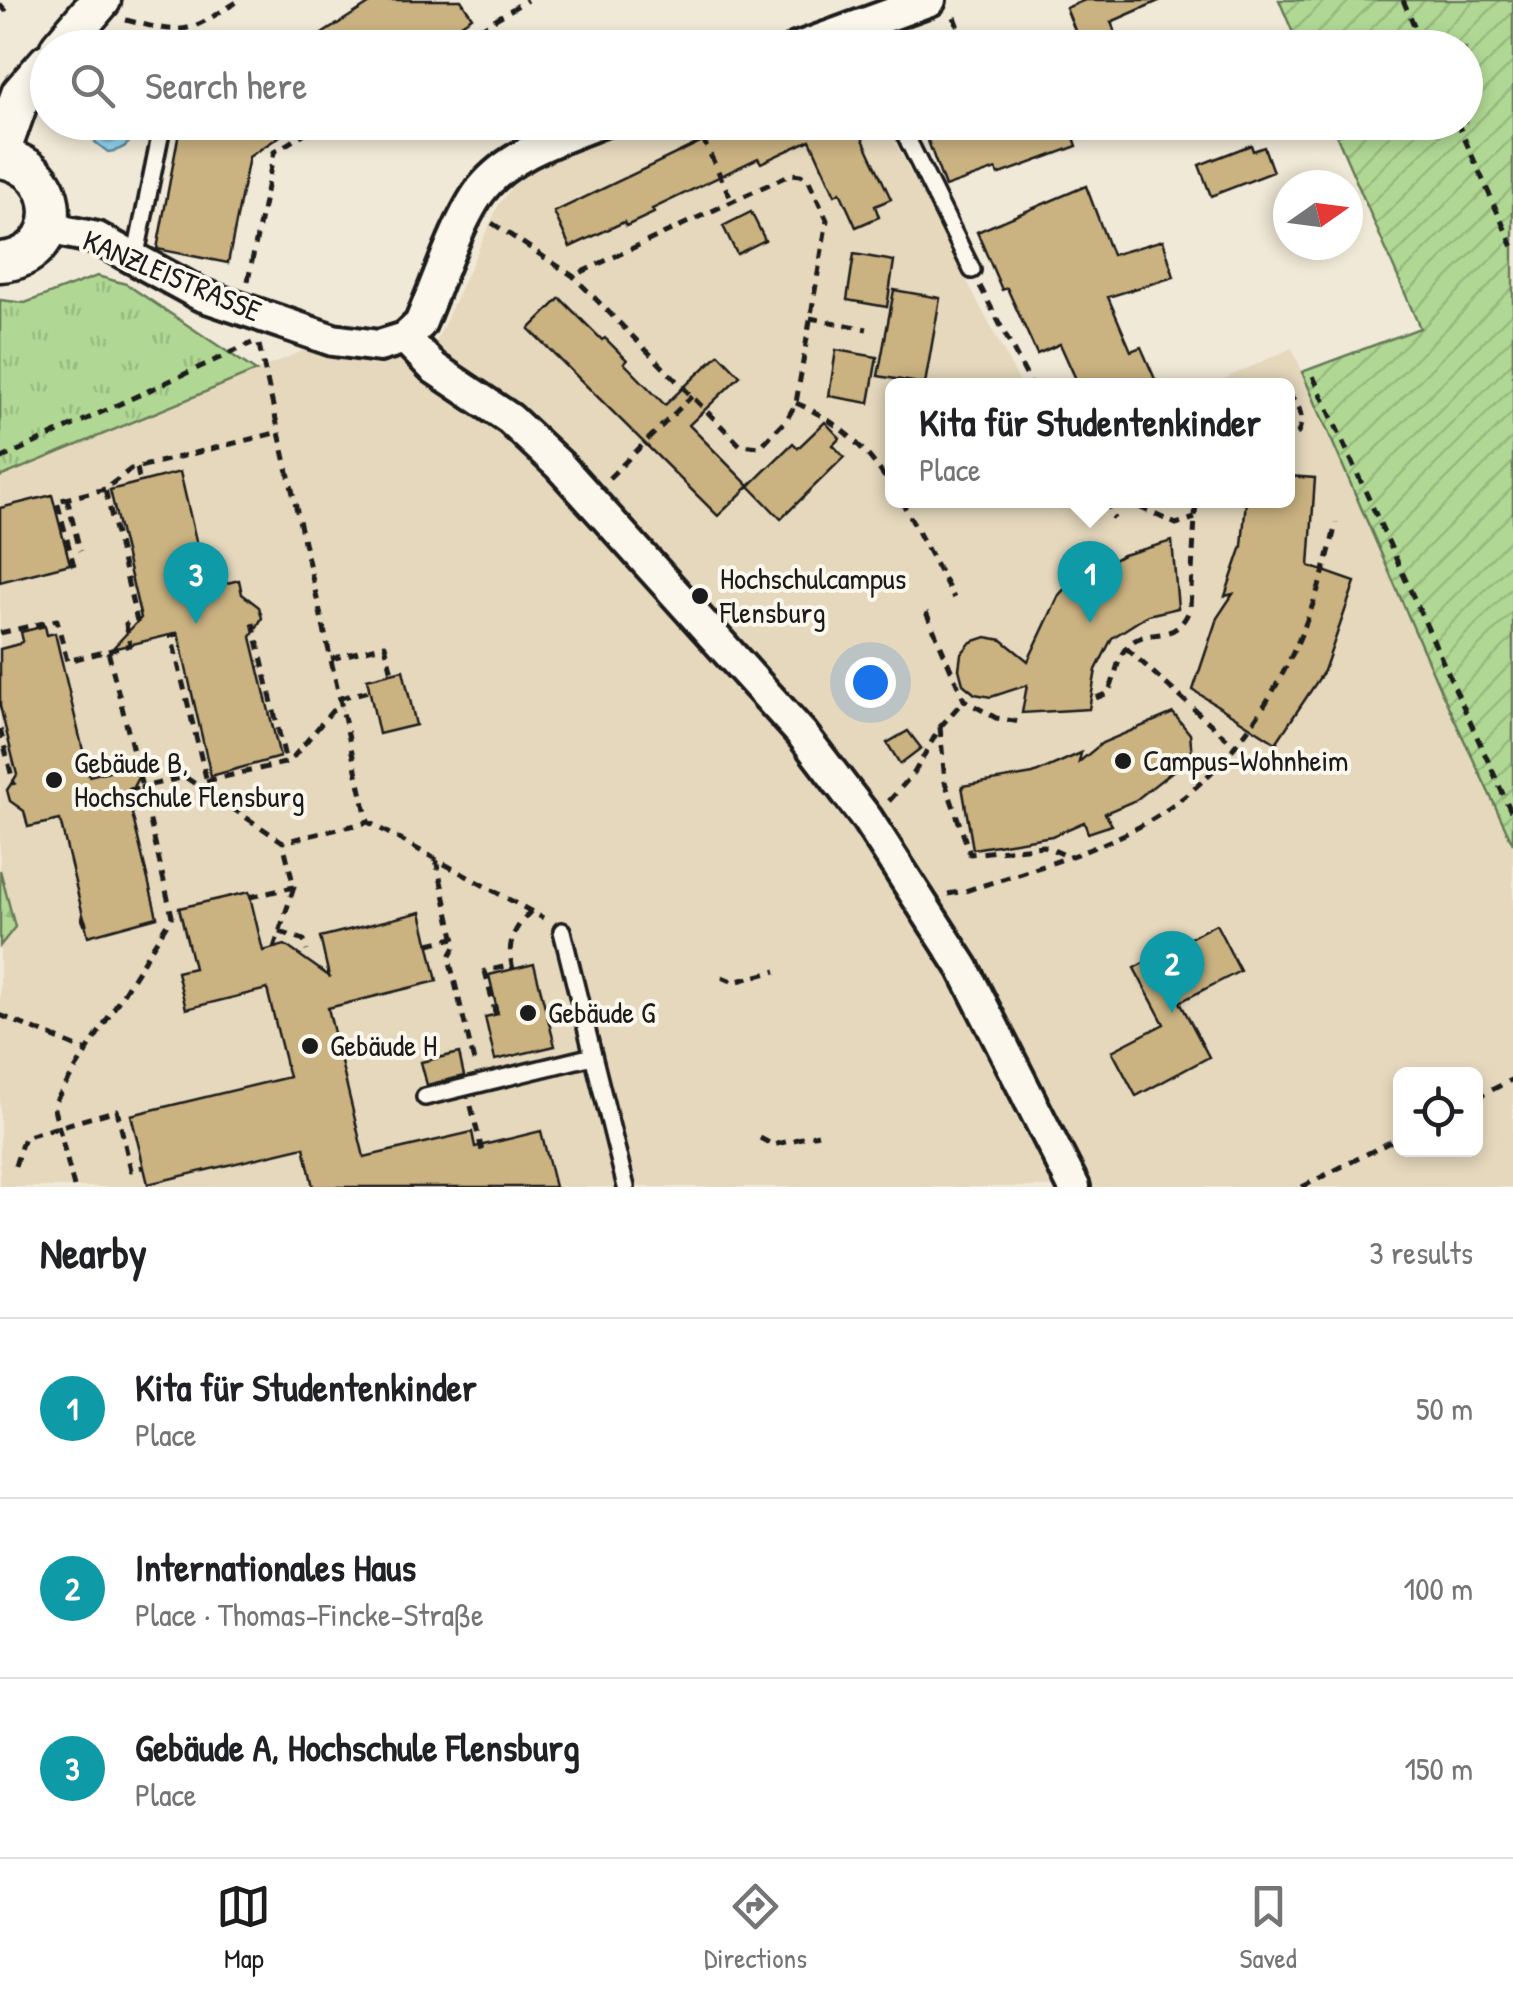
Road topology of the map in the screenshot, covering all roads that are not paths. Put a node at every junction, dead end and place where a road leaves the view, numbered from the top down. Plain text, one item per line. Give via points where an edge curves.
1 (100, 1) edge
2 (942, 8) edge
3 (75, 30) edge
4 (880, 30) edge
5 (30, 84) edge
6 (159, 140) edge
7 (554, 140) edge
8 (909, 140) edge
9 (0, 156) edge
10 (48, 228) junction
11 (134, 259) junction
12 (0, 262) edge
13 (972, 270) road end
14 (405, 338) junction
15 (562, 932) road end
16 (593, 1056) junction
17 (424, 1097) dead end
18 (626, 1187) edge
19 (1074, 1187) edge

1 - 3 street
2 - 4 street
5 - 9 street
6 - 11 lane
7 - 14 street via 483,188 420,324
8 - 13 lane
9 - 10 street via 41,179 51,212
10 - 11 street, KANZLEISTRASSE via 96,238
10 - 12 street via 23,257
11 - 14 street, KANZLEISTRASSE via 201,295 334,340 379,346
14 - 19 street via 434,368 510,419 802,734 867,819 963,968
15 - 16 lane
16 - 17 lane
16 - 18 lane

